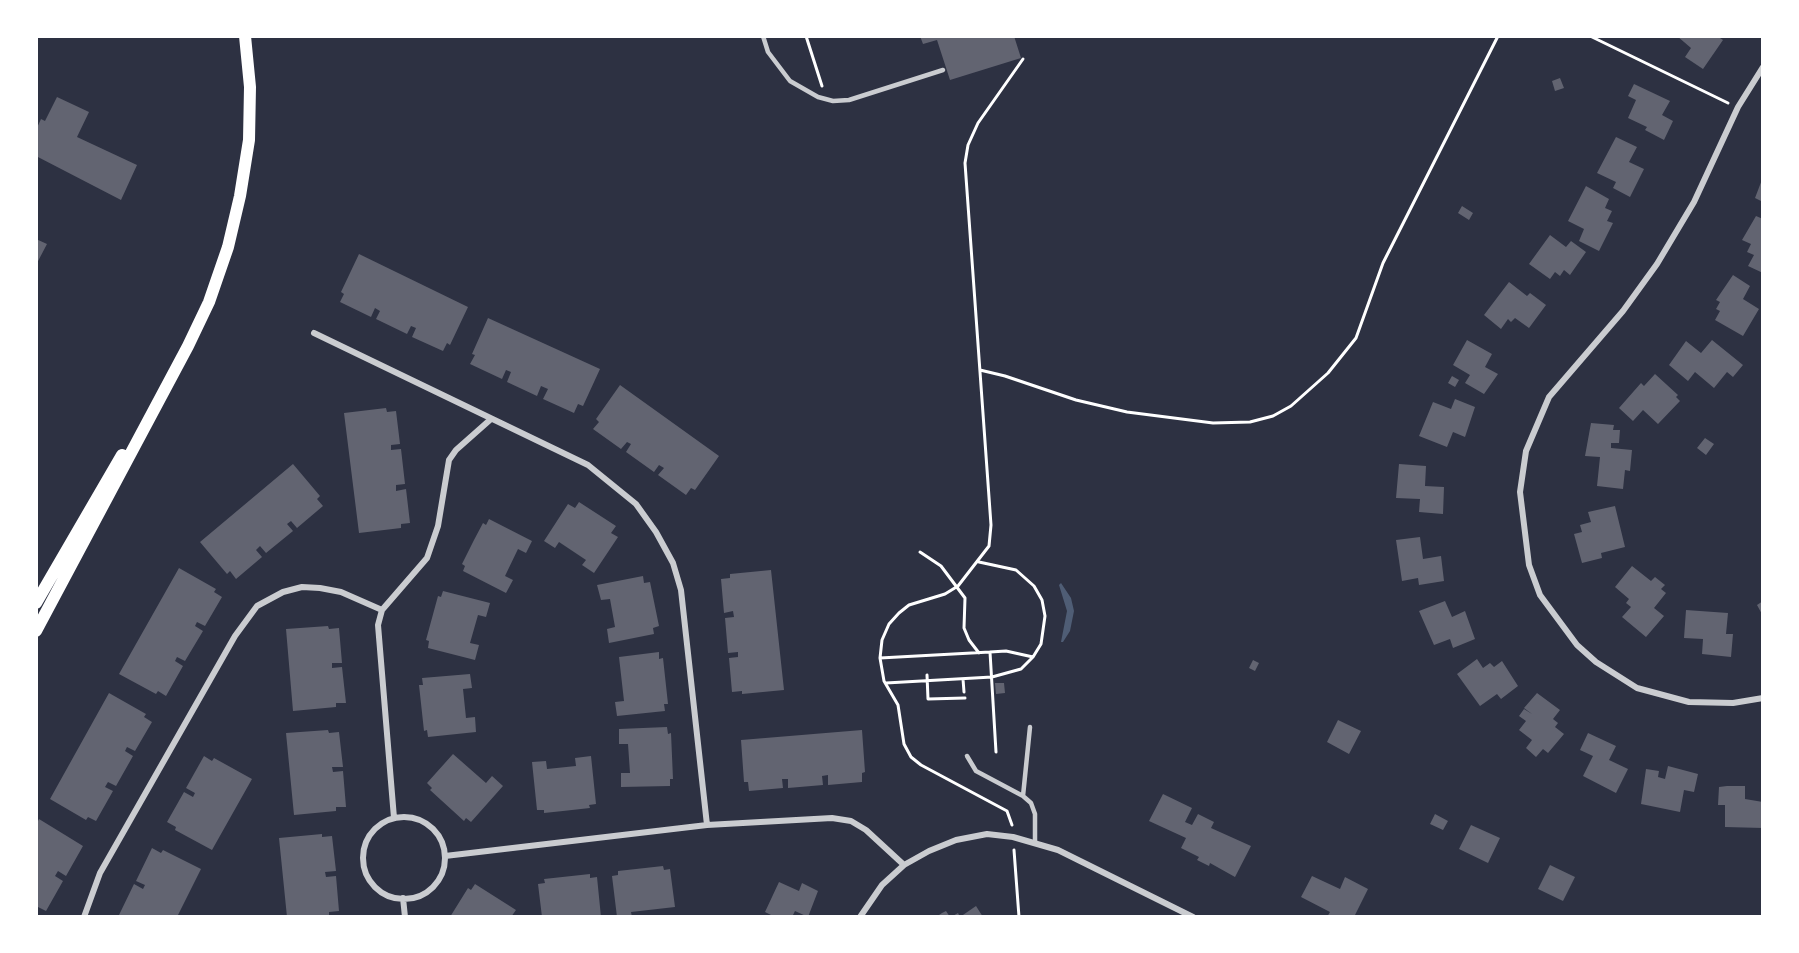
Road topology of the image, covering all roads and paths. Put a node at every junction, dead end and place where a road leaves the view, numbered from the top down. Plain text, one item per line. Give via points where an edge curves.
1 (245, 36) edge
2 (763, 36) edge
3 (806, 36) edge
4 (1498, 36) edge
5 (1590, 36) edge
6 (1023, 59) dead end
7 (1763, 67) edge
8 (943, 70) dead end
9 (827, 99) junction
10 (1738, 107) junction
11 (314, 333) dead end
12 (188, 346) junction
13 (980, 370) junction
14 (491, 419) junction
15 (921, 552) dead end
16 (980, 562) junction
17 (958, 586) junction
18 (36, 603) edge
19 (382, 610) junction
20 (36, 631) edge
21 (990, 652) junction
22 (979, 653) junction
23 (1033, 657) junction
24 (880, 658) junction
25 (927, 675) dead end
26 (992, 677) junction
27 (963, 679) junction
28 (927, 681) junction
29 (886, 683) junction
30 (964, 692) dead end
31 (965, 698) dead end
32 (1763, 698) edge
33 (1030, 727) dead end
34 (996, 752) dead end
35 (967, 756) dead end
36 (1023, 796) junction
37 (394, 818) junction
38 (706, 825) junction
39 (1013, 837) junction
40 (1035, 842) junction
41 (445, 856) junction
42 (904, 866) junction
43 (403, 898) junction
44 (84, 917) edge
45 (405, 917) edge
46 (860, 917) edge
47 (1019, 917) edge
48 (1193, 917) edge

1 - 12 main road via 250,87 247,151 228,247
2 - 9 lane via 768,52 790,81
3 - 9 path
4 - 13 path via 1383,263 1356,338 1328,373 1291,406 1250,422 1213,423 1127,412
5 - 10 path
6 - 13 path via 978,123 965,163
7 - 10 street
8 - 9 lane via 849,100
10 - 32 street via 1705,182 1657,264 1550,397 1526,451 1520,492 1529,565 1540,594 1577,645 1596,662 1637,688 1689,702 1732,704
11 - 14 street
12 - 18 main road
12 - 20 main road
13 - 16 path via 991,525 989,546
14 - 19 street via 449,460 438,526 427,558
14 - 38 street via 588,465 618,487 636,504 673,563 686,619
15 - 17 path via 941,566
16 - 17 path
16 - 23 path via 1016,570 1034,586 1042,600 1045,616 1041,644
17 - 22 path via 966,606 964,628
17 - 24 path via 899,613 882,640
19 - 37 street via 378,624
19 - 44 street via 340,592 302,587 257,606 235,636 100,873
21 - 22 path
21 - 23 path
21 - 26 path
22 - 24 path
23 - 26 path via 1021,669
24 - 29 path
25 - 28 path
26 - 27 path
26 - 34 path
27 - 28 path
27 - 30 path
28 - 29 path
28 - 31 path via 928,699
29 - 39 path via 898,705 904,744 911,757 1007,811
33 - 36 lane
35 - 36 lane via 976,771
36 - 40 lane via 1035,814
37 - 41 street via 426,823 439,837
37 - 43 street via 376,828 368,839 363,852 364,866 378,889
38 - 41 street
38 - 42 street via 832,818 850,821 866,830
39 - 40 street
39 - 42 street via 987,834 956,840
39 - 47 path
40 - 48 street
41 - 43 street via 437,882 428,891
42 - 46 street via 882,885
43 - 45 street

